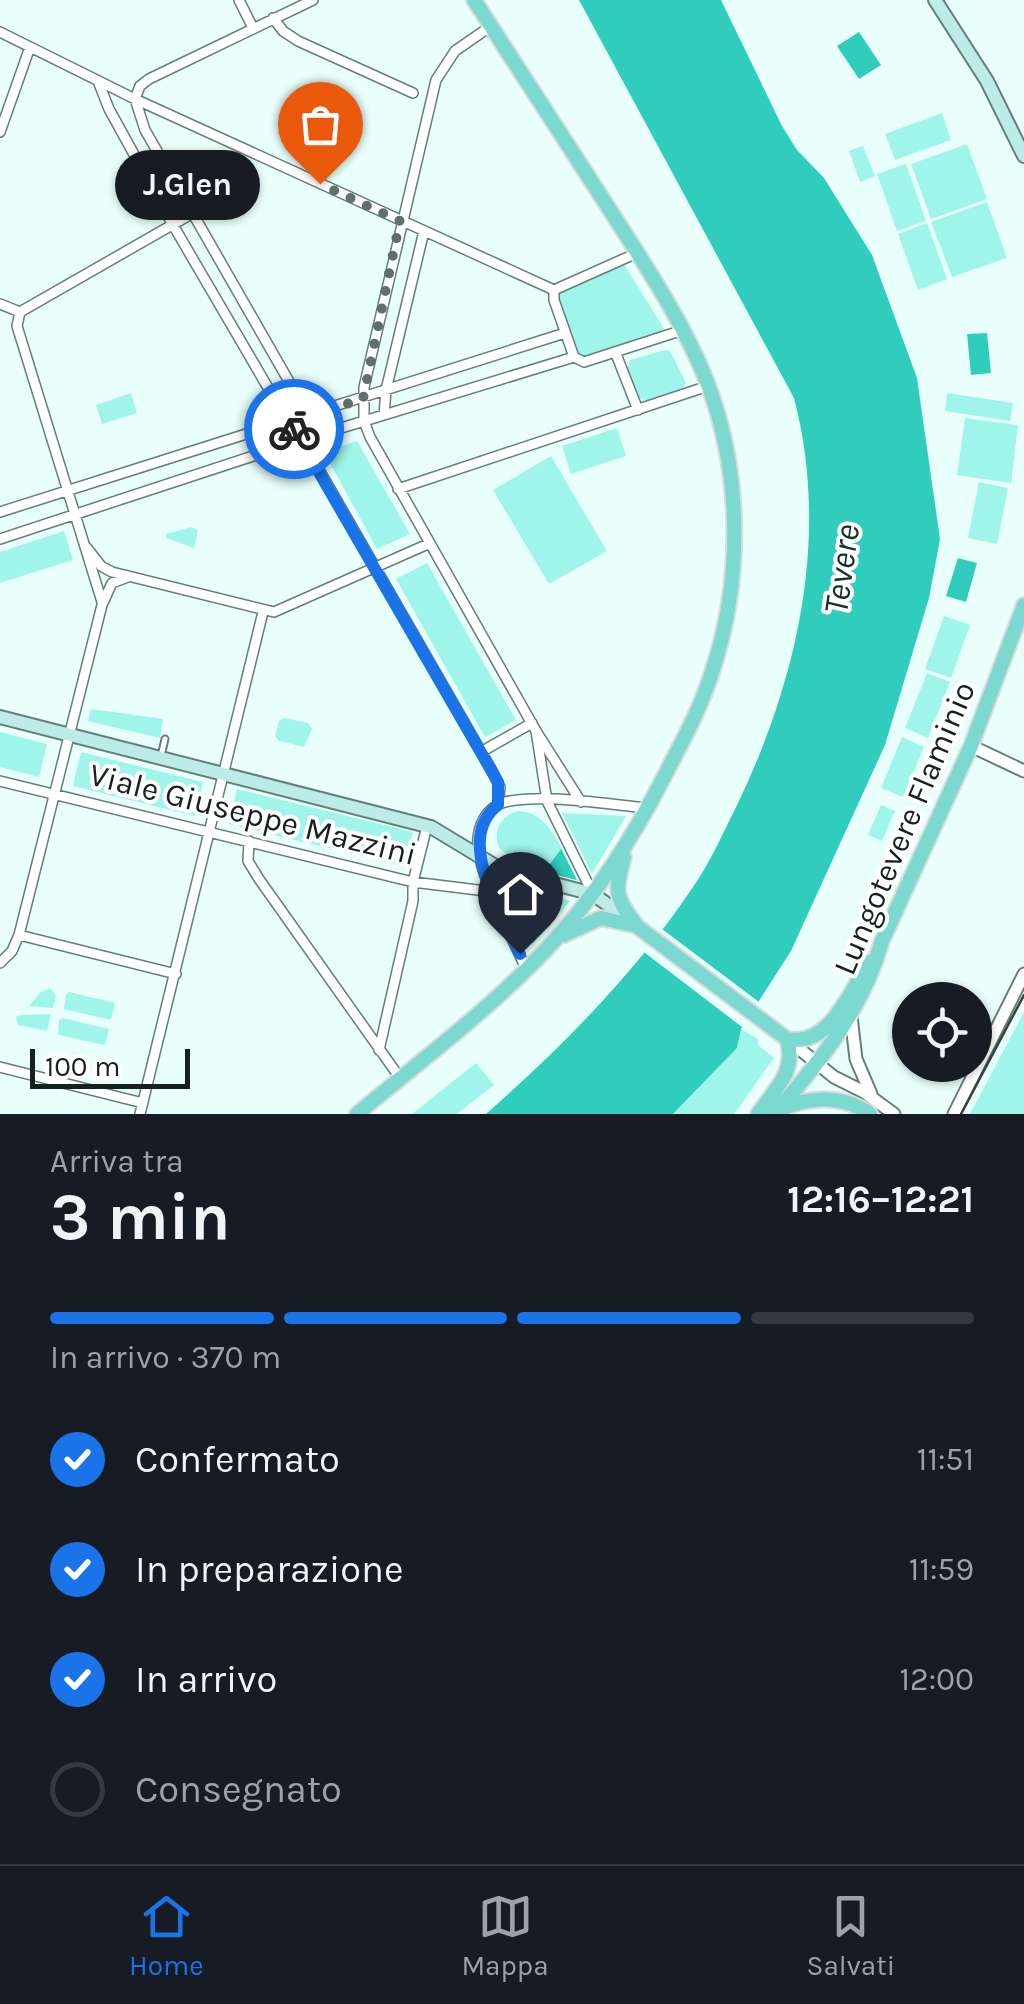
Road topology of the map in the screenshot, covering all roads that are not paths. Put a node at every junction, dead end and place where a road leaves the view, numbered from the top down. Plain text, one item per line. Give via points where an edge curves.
1 (239, 0) edge
2 (313, 0) edge
3 (474, 0) edge
4 (935, 0) edge
5 (274, 18) junction
6 (491, 26) junction
7 (253, 28) junction
8 (0, 32) edge
9 (30, 47) junction
10 (98, 81) junction
11 (413, 93) dead end
12 (134, 99) junction
13 (0, 132) edge
14 (1024, 156) edge
15 (194, 214) junction
16 (400, 221) junction
17 (173, 225) junction
18 (424, 231) junction
19 (637, 253) junction
20 (554, 290) junction
21 (0, 304) edge
22 (20, 312) junction
23 (683, 330) junction
24 (565, 333) junction
25 (616, 354) junction
26 (574, 357) junction
27 (708, 386) junction
28 (386, 390) junction
29 (363, 399) junction
30 (638, 410) junction
31 (384, 415) junction
32 (308, 416) junction
33 (364, 421) junction
34 (288, 422) junction
35 (317, 436) junction
36 (302, 440) junction
37 (398, 488) junction
38 (70, 492) junction
39 (0, 512) edge
40 (76, 514) junction
41 (0, 539) edge
42 (428, 544) junction
43 (87, 548) junction
44 (377, 569) junction
45 (128, 577) junction
46 (102, 605) junction
47 (1024, 605) edge
48 (263, 612) junction
49 (0, 717) edge
50 (534, 727) junction
51 (68, 734) junction
52 (166, 739) dead end
53 (971, 746) junction
54 (482, 752) junction
55 (161, 758) junction
56 (1024, 771) edge
57 (224, 774) junction
58 (0, 782) edge
59 (53, 794) junction
60 (547, 800) junction
61 (581, 802) junction
62 (498, 805) junction
63 (648, 808) junction
64 (427, 826) junction
65 (210, 831) junction
66 (249, 842) junction
67 (628, 842) junction
68 (479, 856) junction
69 (414, 882) junction
70 (494, 892) junction
71 (593, 894) junction
72 (638, 926) junction
73 (19, 935) junction
74 (555, 940) junction
75 (882, 940) junction
76 (0, 963) edge
77 (526, 969) junction
78 (176, 974) junction
79 (1024, 974) edge
80 (851, 1015) junction
81 (787, 1039) junction
82 (378, 1050) junction
83 (816, 1064) junction
84 (0, 1067) edge
85 (400, 1078) junction
86 (960, 1096) junction
87 (142, 1109) edge
88 (872, 1109) edge
89 (775, 1113) edge
90 (357, 1114) edge
91 (758, 1114) edge
92 (894, 1114) edge
93 (944, 1114) edge
94 (954, 1114) edge

1 - 7 street
2 - 5 street
3 - 6 main road
4 - 14 main road via 987,80
5 - 7 street
5 - 11 street via 298,41
6 - 16 street via 455,50 438,74
6 - 19 main road
7 - 12 street via 149,79
8 - 9 street
9 - 10 street
9 - 13 street
10 - 12 street
10 - 17 street
12 - 15 street
12 - 16 street
15 - 17 street
15 - 32 street
16 - 18 street
16 - 29 street
17 - 22 street
17 - 34 street
18 - 20 street
18 - 28 street
19 - 20 street
19 - 23 main road
20 - 24 street
21 - 22 street
22 - 38 street via 18,326
23 - 25 street
23 - 27 main road
24 - 26 street
24 - 28 street
25 - 26 street via 584,362
25 - 30 street
26 - 31 street
27 - 30 street
27 - 63 main road via 734,512 732,579 700,705
28 - 29 street
28 - 31 street
29 - 32 street
29 - 33 street
30 - 37 street
31 - 33 street
32 - 34 street
32 - 35 street
33 - 35 street
33 - 37 street
34 - 36 street
34 - 38 street
35 - 36 street
36 - 40 street
36 - 44 street
37 - 42 street
38 - 39 street
38 - 40 street
40 - 41 street
40 - 43 street
42 - 44 street
42 - 50 street
43 - 45 street via 101,566
43 - 46 street
44 - 48 street
44 - 54 street
45 - 46 street via 112,583
45 - 48 street
46 - 51 street
47 - 53 main road, Lungotevere Flaminio
48 - 57 street
49 - 51 main road, Viale Giuseppe Mazzini
50 - 54 street
50 - 60 street
50 - 61 street
51 - 55 main road, Viale Giuseppe Mazzini
51 - 59 street
52 - 55 lane
53 - 56 street
53 - 75 main road, Lungotevere Flaminio
54 - 62 street via 500,787
55 - 57 main road, Viale Giuseppe Mazzini
57 - 64 main road, Viale Giuseppe Mazzini
57 - 65 street
58 - 59 street, Viale Giuseppe Mazzini
59 - 65 street, Viale Giuseppe Mazzini
59 - 73 street
60 - 61 street
60 - 62 street
60 - 71 street
61 - 63 street
62 - 68 street via 479,829
63 - 67 main road
64 - 68 main road, Viale Giuseppe Mazzini
64 - 69 street
65 - 66 street, Viale Giuseppe Mazzini
65 - 78 street
66 - 69 street, Viale Giuseppe Mazzini
66 - 82 street via 248,861 258,879
67 - 71 main road
67 - 72 main road via 617,894
68 - 70 street
68 - 71 main road, Viale Giuseppe Mazzini via 514,875
69 - 70 street, Viale Giuseppe Mazzini
69 - 82 street
70 - 77 street
71 - 72 main road
71 - 74 main road
72 - 74 main road via 601,918
72 - 81 main road
73 - 76 street
73 - 78 street
74 - 77 main road
75 - 80 main road, Lungotevere Flaminio
75 - 81 main road via 824,1029 804,1041
77 - 85 main road
78 - 87 street
79 - 86 street
80 - 83 main road, Lungotevere Flaminio
80 - 88 street via 851,1038
81 - 83 street
81 - 91 main road via 791,1064
82 - 85 street
83 - 88 street
83 - 89 main road, Lungotevere Flaminio
84 - 87 street
85 - 90 main road
86 - 93 street
86 - 94 street
88 - 89 main road via 833,1099
88 - 92 street

